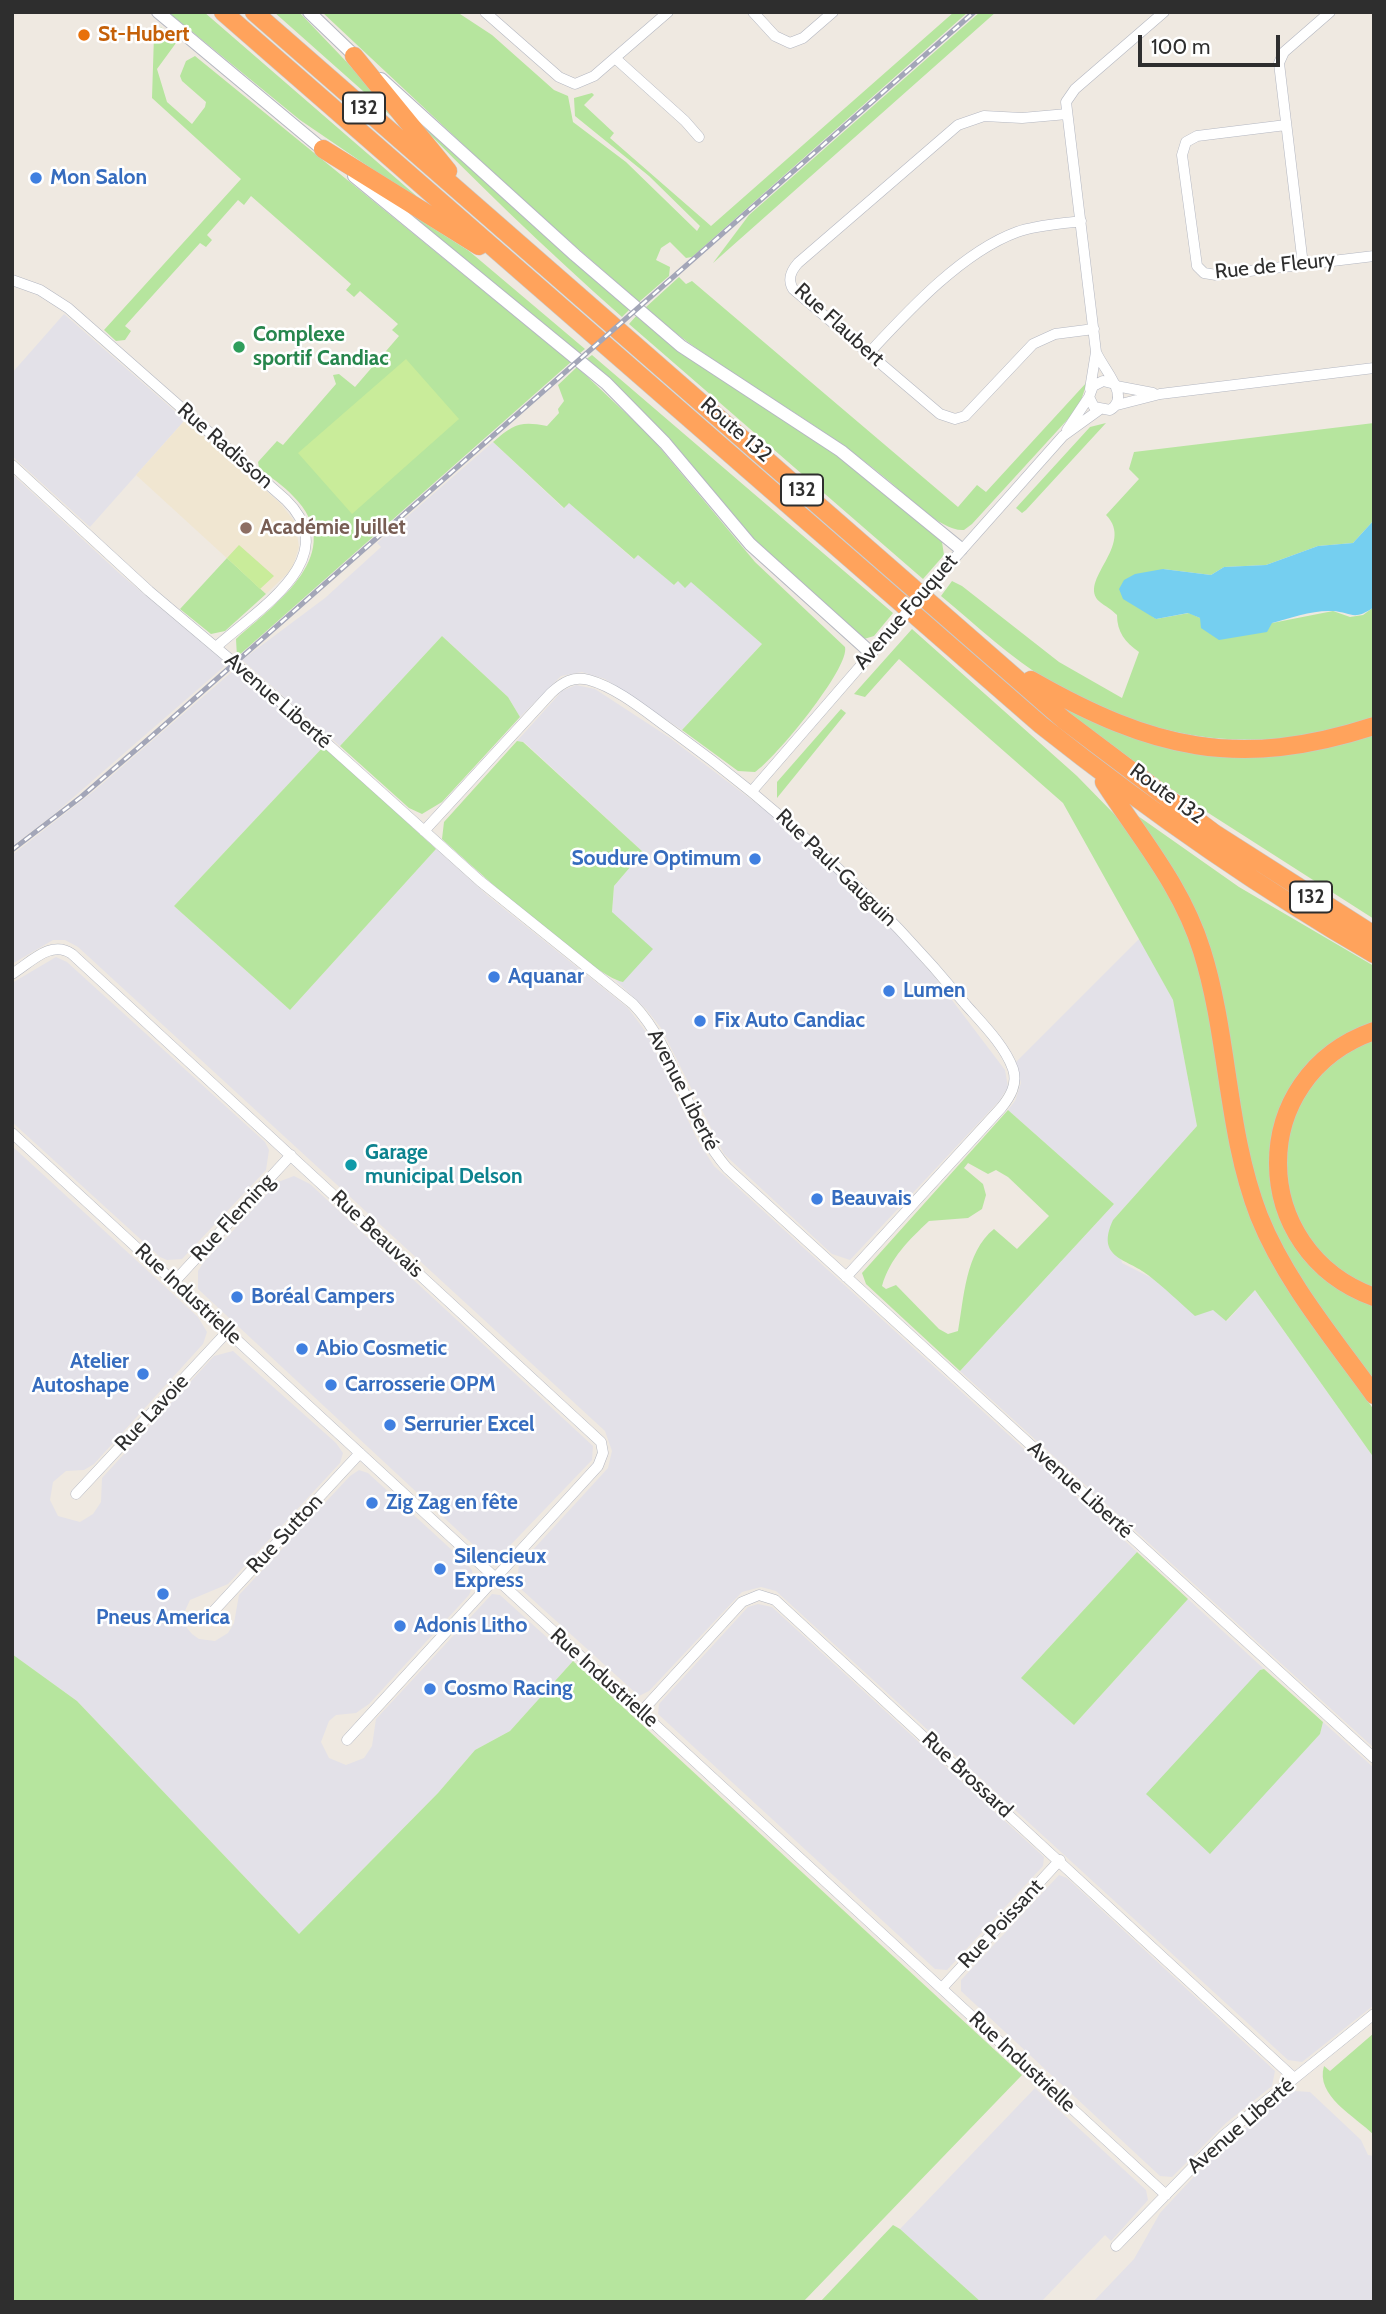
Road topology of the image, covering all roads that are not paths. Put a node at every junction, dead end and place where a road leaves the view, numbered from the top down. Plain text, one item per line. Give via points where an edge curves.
1 (158, 12) edge
2 (223, 12) edge
3 (254, 12) edge
4 (309, 12) edge
5 (485, 12) edge
6 (668, 12) edge
7 (753, 12) edge
8 (833, 12) edge
9 (1164, 12) edge
10 (1330, 12) edge
11 (499, 16) edge
12 (354, 56) junction
13 (615, 58) junction
14 (1067, 114) junction
15 (1286, 125) junction
16 (698, 138) dead end
17 (323, 149) junction
18 (474, 204) junction
19 (1080, 221) junction
20 (1374, 256) edge
21 (510, 264) junction
22 (1303, 265) junction
23 (12, 280) edge
24 (1094, 329) junction
25 (1096, 352) junction
26 (869, 353) junction
27 (1374, 368) edge
28 (1115, 385) junction
29 (1090, 393) junction
30 (1160, 394) junction
31 (1116, 405) junction
32 (1099, 410) junction
33 (1063, 436) junction
34 (12, 465) edge
35 (961, 549) junction
36 (216, 648) junction
37 (871, 653) junction
38 (1000, 663) junction
39 (1374, 726) edge
40 (1097, 770) junction
41 (752, 791) junction
42 (424, 831) junction
43 (1374, 935) edge
44 (1374, 954) edge
45 (12, 974) edge
46 (1374, 1031) edge
47 (12, 1133) edge
48 (291, 1155) junction
49 (846, 1277) junction
50 (175, 1282) junction
51 (1374, 1297) edge
52 (228, 1331) junction
53 (1374, 1395) edge
54 (360, 1453) junction
55 (76, 1494) dead end
56 (495, 1578) junction
57 (211, 1615) dead end
58 (641, 1712) junction
59 (346, 1740) dead end
60 (1374, 1758) edge
61 (1060, 1860) junction
62 (942, 1988) junction
63 (1374, 2014) edge
64 (1294, 2078) junction
65 (1166, 2195) junction
66 (1116, 2246) dead end

1 - 17 street
2 - 21 highway, Route 132 / 132
3 - 18 highway, Route 132 / 132
4 - 12 street
5 - 11 street
6 - 13 street
7 - 8 street via 775,36 794,43
9 - 14 street via 1074,89 1066,102
10 - 15 street via 1280,59
11 - 13 street via 570,82 589,80
12 - 18 highway
12 - 35 street via 681,346 841,451
13 - 16 street
14 - 19 street, Avenue Fouquet
14 - 26 street, Rue Flaubert via 984,116 958,125 794,267 790,275 793,289
15 - 22 street
15 - 22 street, Rue de Fleury via 1197,136 1186,142 1182,155 1195,262 1200,270 1216,275
17 - 21 highway
17 - 37 street via 606,383 656,433 750,544
18 - 38 highway, Route 132 / 132
19 - 24 street, Avenue Fouquet
19 - 26 street via 1022,230 983,248 955,269
20 - 22 street, Rue de Fleury
21 - 40 highway, Route 132 / 132 via 981,675
23 - 36 street, Rue Radisson via 40,290 68,308 299,514 306,545 298,572
24 - 25 street, Avenue Fouquet
24 - 26 street, Rue Flaubert via 1055,334 1033,344 969,412 955,419 940,414
25 - 28 street, Avenue Fouquet
25 - 29 street, Avenue Fouquet
27 - 30 street
28 - 29 street via 1101,381
28 - 30 street
28 - 31 street via 1120,395
29 - 32 street via 1092,405
29 - 33 street, Avenue Fouquet
30 - 31 street
31 - 32 street
32 - 33 street, Avenue Fouquet
33 - 35 street, Avenue Fouquet
34 - 36 street, Avenue Liberté
35 - 37 street, Avenue Fouquet, bridge
36 - 42 street, Avenue Liberté
37 - 41 street, Avenue Fouquet
38 - 39 highway via 1099,718 1184,744 1283,747
38 - 43 highway, Route 132 / 132 via 1064,720 1179,808
40 - 44 highway, Route 132 / 132 via 1252,881
40 - 53 highway via 1165,869 1194,928 1210,979 1244,1164 1266,1233
41 - 42 street, Rue Paul-Gauguin via 612,691 593,681 573,679 551,692
41 - 49 street, Rue Paul-Gauguin via 817,846 909,939 986,1030 1014,1075 1012,1093 1001,1108
42 - 49 street, Avenue Liberté via 640,1012 718,1158
45 - 48 street, Rue Beauvais via 51,949 67,950
46 - 51 highway via 1336,1050 1308,1078 1284,1121 1277,1162 1283,1204 1303,1244 1333,1276
47 - 50 street, Rue Industrielle
48 - 50 street, Rue Fleming
48 - 56 street, Rue Beauvais via 601,1442 598,1466
49 - 60 street, Avenue Liberté
50 - 52 street, Rue Industrielle
52 - 54 street, Rue Industrielle
52 - 55 street, Rue Lavoie
54 - 56 street, Rue Industrielle
54 - 57 street, Rue Sutton
56 - 58 street, Rue Industrielle
56 - 59 street
58 - 61 street, Rue Brossard via 742,1602 753,1596 770,1597
58 - 62 street, Rue Industrielle
61 - 62 street, Rue Poissant
61 - 64 street, Rue Brossard
62 - 65 street, Rue Industrielle
63 - 64 street, Avenue Liberté
64 - 65 street, Avenue Liberté via 1223,2136
65 - 66 street, Avenue Liberté

